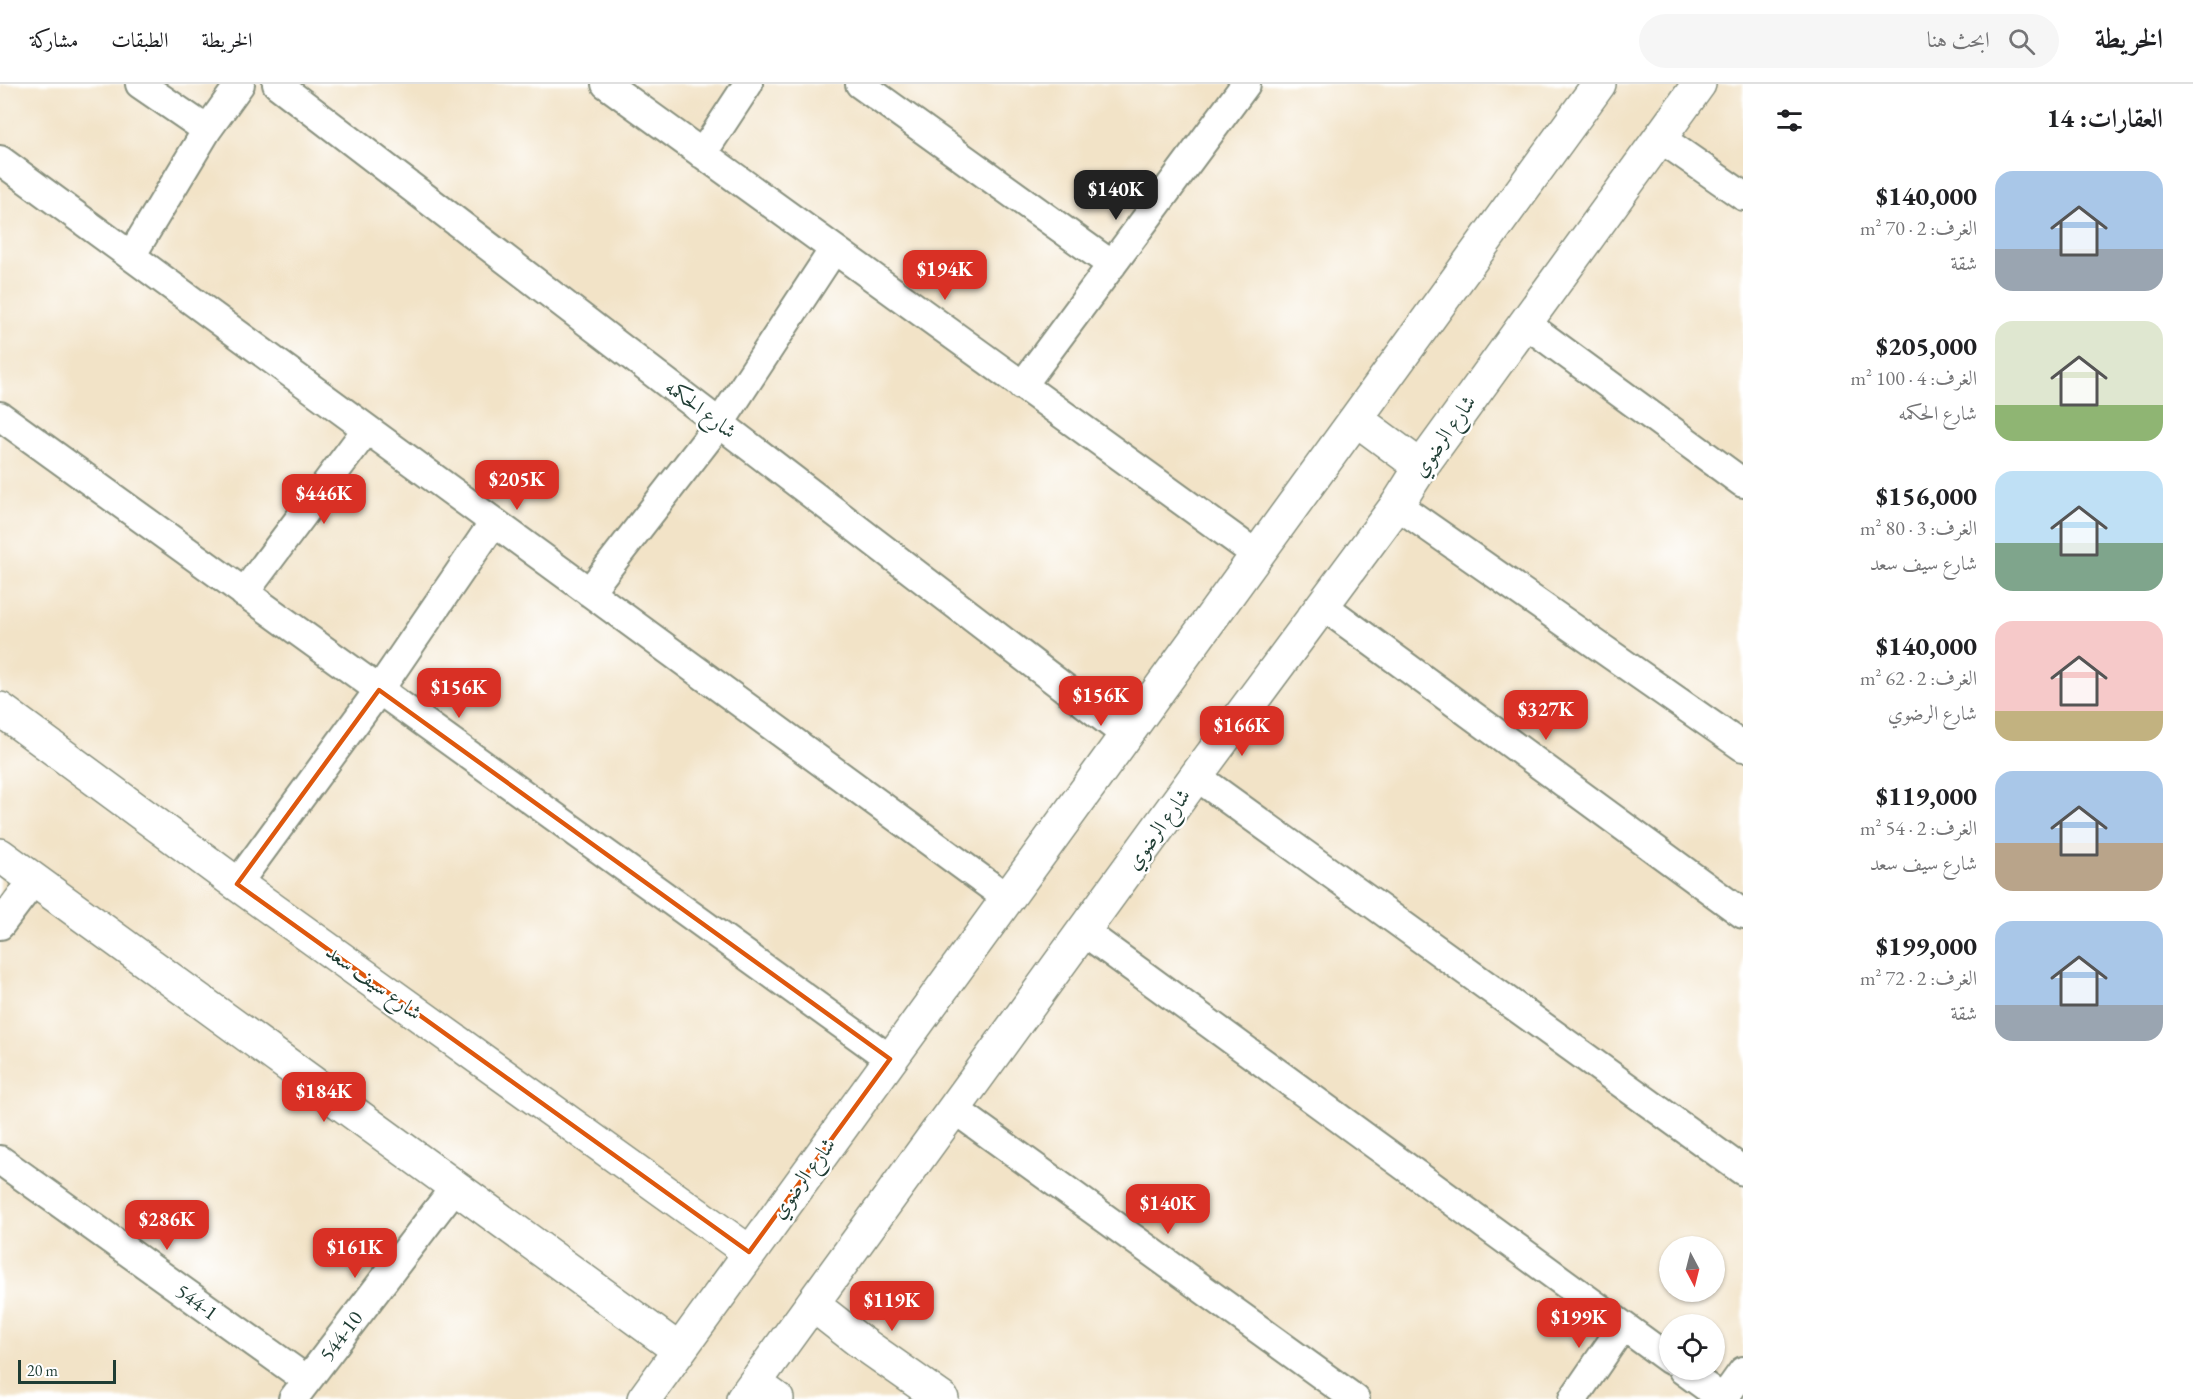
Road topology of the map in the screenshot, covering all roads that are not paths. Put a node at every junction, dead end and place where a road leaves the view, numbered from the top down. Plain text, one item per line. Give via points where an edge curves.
1 (140, 84) edge
2 (240, 84) edge
3 (277, 84) edge
4 (606, 84) edge
5 (748, 84) edge
6 (860, 84) edge
7 (1599, 84) edge
8 (1699, 84) edge
9 (1241, 86) edge
10 (207, 130) junction
11 (1660, 138) junction
12 (702, 154) junction
13 (0, 160) edge
14 (1743, 196) edge
15 (834, 249) junction
16 (130, 256) junction
17 (1112, 265) junction
18 (1525, 323) junction
19 (1022, 386) junction
20 (0, 417) edge
21 (1356, 419) junction
22 (720, 423) junction
23 (367, 429) junction
24 (1421, 467) junction
25 (1743, 483) edge
26 (1397, 505) junction
27 (494, 522) junction
28 (1257, 555) junction
29 (589, 592) junction
30 (244, 593) junction
31 (1322, 604) junction
32 (379, 690) junction
33 (0, 709) edge
34 (1126, 735) junction
35 (1743, 747) edge
36 (1196, 776) junction
37 (0, 855) edge
38 (34, 880) junction
39 (237, 884) junction
40 (1007, 898) junction
41 (1743, 914) edge
42 (0, 925) edge
43 (1083, 931) junction
44 (890, 1059) junction
45 (954, 1109) junction
46 (0, 1160) edge
47 (1743, 1172) edge
48 (455, 1187) junction
49 (749, 1252) junction
50 (812, 1304) junction
51 (1623, 1326) junction
52 (679, 1350) junction
53 (1659, 1352) edge
54 (1743, 1371) edge
55 (1697, 1380) edge
56 (300, 1390) edge
57 (758, 1394) edge
58 (644, 1399) edge
59 (942, 1399) edge
60 (1355, 1399) edge
61 (1573, 1399) edge
62 (1723, 1399) edge

1 - 10 street
2 - 10 street
3 - 22 street, شارع الحكمه
4 - 12 street
5 - 12 street
6 - 17 street
7 - 21 street, شارع الرضوي
8 - 11 street, شارع الرضوي
9 - 17 street
10 - 16 street
11 - 14 street
11 - 18 street, شارع الرضوي
12 - 15 street
13 - 16 street
15 - 19 street
15 - 22 street
16 - 23 street
17 - 19 street
18 - 24 street, شارع الرضوي
18 - 25 street
19 - 28 street
20 - 30 street
21 - 24 street
21 - 28 street, شارع الرضوي
22 - 29 street
22 - 34 street, شارع الحكمه
23 - 27 street
23 - 30 street
24 - 26 street, شارع الرضوي
26 - 31 street, شارع الرضوي
26 - 35 street
27 - 29 street
27 - 32 street
28 - 34 street, شارع الرضوي
29 - 40 street
30 - 32 street
31 - 36 street, شارع الرضوي
31 - 41 street
32 - 39 street
32 - 44 street
33 - 39 street, شارع سيف سعد
34 - 40 street, شارع الرضوي
36 - 43 street, شارع الرضوي
36 - 47 street
37 - 38 street
38 - 42 street
38 - 48 street
39 - 49 street, شارع سيف سعد
40 - 44 street, شارع الرضوي
43 - 45 street, شارع الرضوي
43 - 51 street
44 - 49 street, شارع الرضوي
45 - 50 street, شارع الرضوي
45 - 60 street
46 - 56 street, 544-1
48 - 52 street
48 - 56 street, 544-10
49 - 52 street, شارع الرضوي
50 - 57 street, شارع الرضوي
50 - 59 street
51 - 53 street
51 - 61 street
52 - 58 street, شارع الرضوي
54 - 62 street
55 - 62 street

